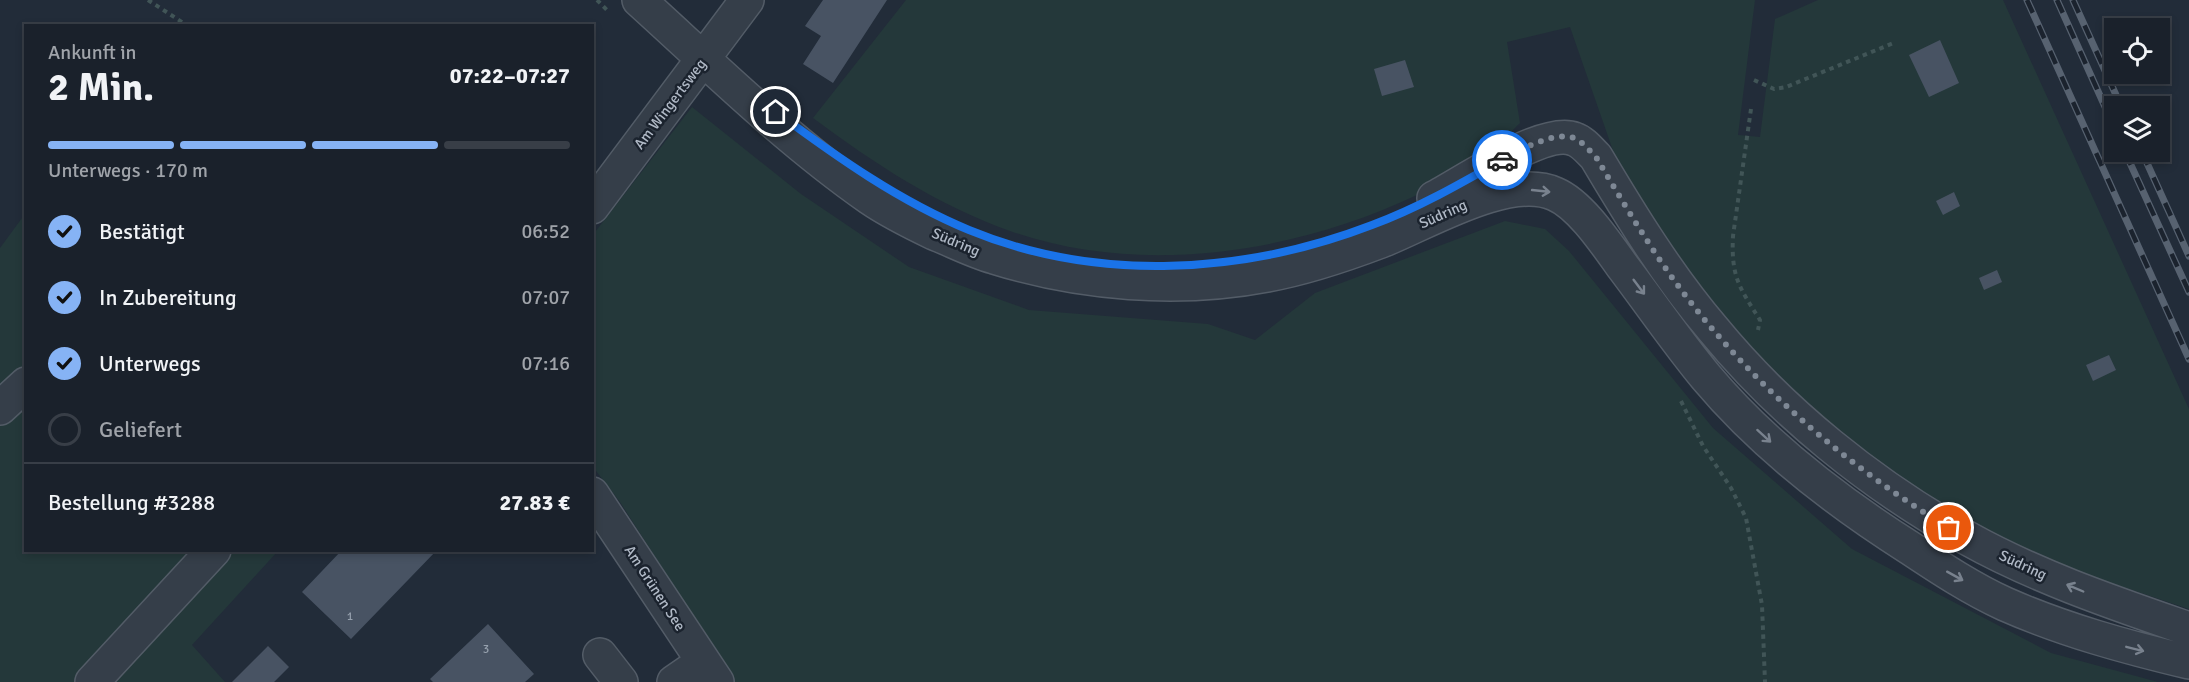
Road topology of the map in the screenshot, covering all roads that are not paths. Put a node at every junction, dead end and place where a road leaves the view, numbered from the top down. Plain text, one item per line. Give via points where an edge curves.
1 (639, 0) edge
2 (747, 0) edge
3 (704, 58) junction
4 (594, 204) edge
5 (24, 386) edge
6 (0, 408) edge
7 (594, 497) edge
8 (212, 552) edge
9 (2189, 629) edge
10 (600, 656) dead end
11 (2189, 662) edge
12 (710, 672) edge
13 (92, 682) edge
14 (621, 682) edge
15 (674, 682) edge

1 - 3 street, Südring
2 - 3 street, Am Wingertsweg
3 - 4 street, Am Wingertsweg
9 -> 3 street, Südring via 2082,591 1968,539 1911,505 1831,446 1712,329 1671,276 1596,157 1573,138 1540,141 1413,208 1301,249 1209,263 1125,265 1033,252 944,219 848,163
3 -> 11 street, Südring via 790,135 872,200 992,257 1087,278 1184,283 1263,276 1379,242 1474,200 1515,191 1553,193 1604,240 1707,379 1749,423 1868,522 2001,602 2118,645
5 - 6 street
7 - 12 street, Am Grünen See
8 - 13 street
10 - 14 street
12 - 15 street

